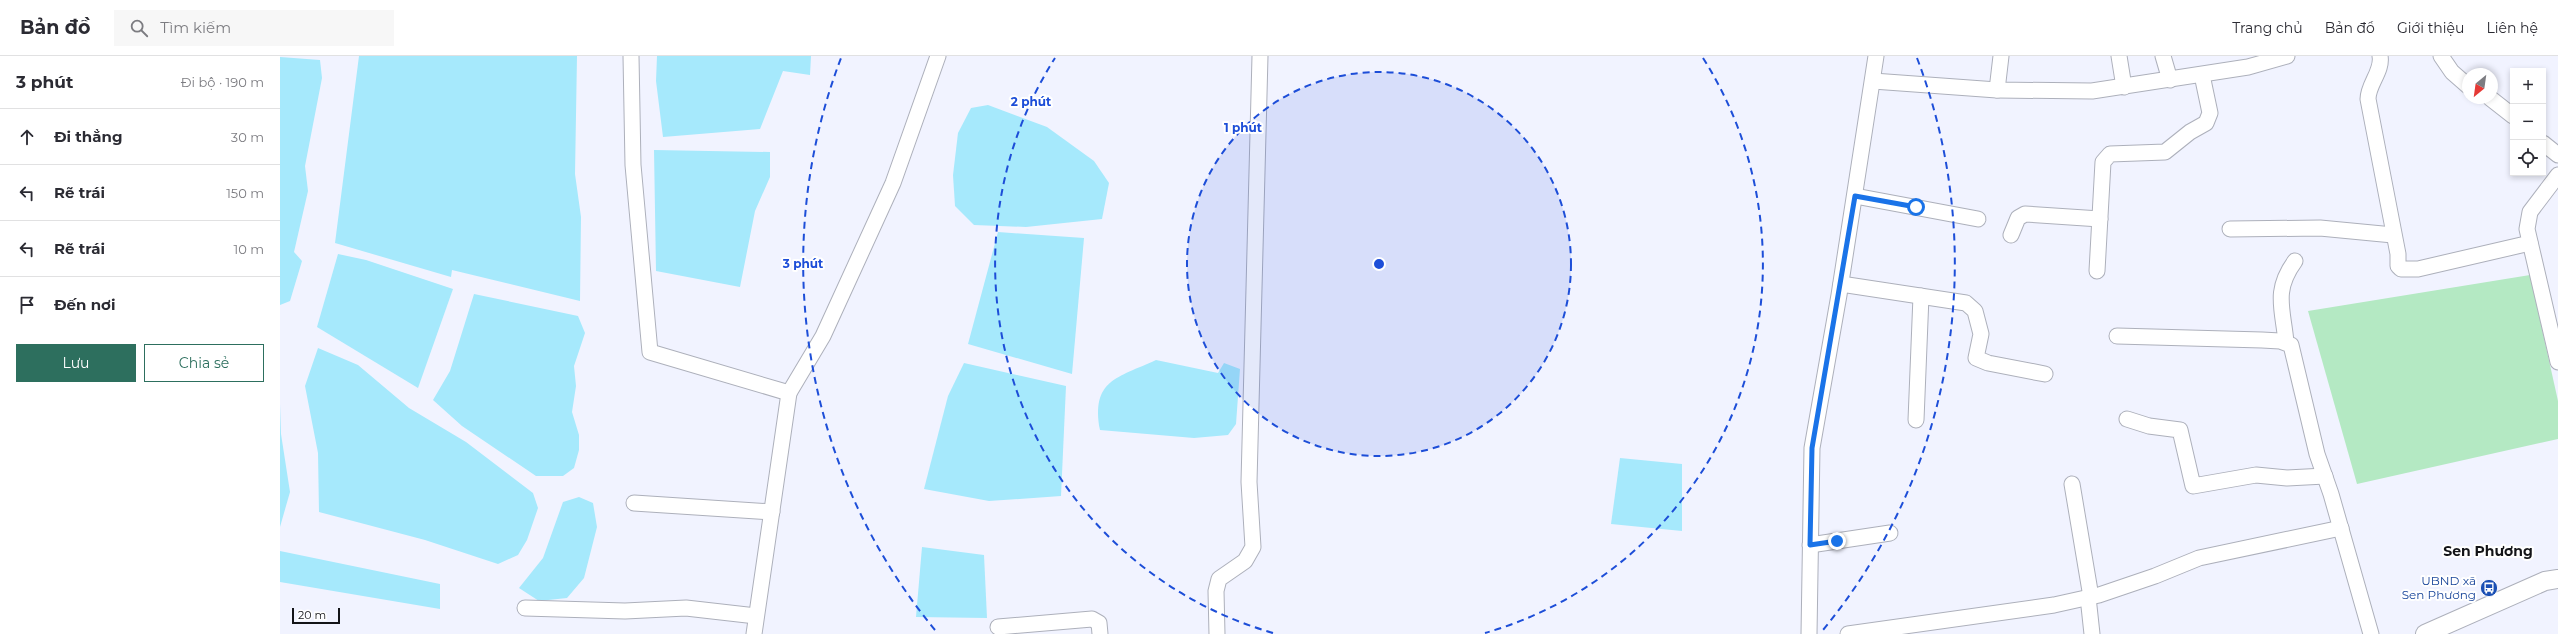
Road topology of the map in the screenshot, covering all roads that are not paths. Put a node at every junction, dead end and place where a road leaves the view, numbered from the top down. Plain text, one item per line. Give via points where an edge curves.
1 (631, 56) edge
2 (938, 56) edge
3 (1260, 56) edge
4 (1876, 56) edge
5 (2001, 56) edge
6 (2119, 56) edge
7 (2163, 56) edge
8 (2287, 56) edge
9 (2380, 56) edge
10 (2441, 56) edge
11 (2202, 75) junction
12 (1873, 80) junction
13 (2170, 80) junction
14 (2462, 81) edge
15 (2124, 86) junction
16 (1997, 90) junction
17 (2498, 104) edge
18 (2510, 114) edge
19 (2546, 145) edge
20 (2558, 155) edge
21 (2558, 175) edge
22 (1855, 196) junction
23 (1978, 218) dead end
24 (2100, 219) junction
25 (2230, 229) dead end
26 (2011, 235) dead end
27 (2393, 235) junction
28 (2530, 243) junction
29 (2295, 261) dead end
30 (2097, 271) dead end
31 (1841, 284) junction
32 (1921, 296) junction
33 (2117, 336) dead end
34 (2286, 342) junction
35 (2558, 362) edge
36 (2045, 374) dead end
37 (789, 393) junction
38 (2127, 419) dead end
39 (1916, 420) dead end
40 (2325, 476) junction
41 (2072, 484) dead end
42 (634, 503) dead end
43 (772, 512) junction
44 (2341, 528) junction
45 (1890, 533) dead end
46 (1810, 545) junction
47 (2558, 580) edge
48 (2090, 597) junction
49 (525, 608) dead end
50 (756, 616) junction
51 (998, 627) dead end
52 (1900, 631) edge
53 (754, 634) edge
54 (1100, 634) edge
55 (1217, 634) edge
56 (1809, 634) edge
57 (1848, 634) edge
58 (2092, 634) edge
59 (2371, 634) edge
60 (2425, 634) edge

1 - 37 street via 633,165 650,352
2 - 37 street via 893,183 823,336
3 - 55 street via 1249,482 1253,547 1245,561 1219,578 1216,591
4 - 12 street
5 - 16 street
6 - 15 street
7 - 13 street
8 - 11 street via 2248,67
9 - 27 street via 2381,64 2368,92 2368,99
10 - 14 street
11 - 13 street
11 - 24 street via 2210,113 2206,123 2165,152 2119,153 2110,154 2105,158 2102,167
12 - 16 street
12 - 22 street
13 - 15 street
15 - 16 street via 2092,91
17 - 18 street
19 - 20 street
21 - 28 street via 2530,212 2527,229
22 - 23 street
22 - 31 street
24 - 26 street via 2025,214 2018,218
24 - 30 street
25 - 27 street via 2320,228
27 - 28 street via 2398,266 2406,270
28 - 35 street
29 - 34 street via 2284,275 2281,292
31 - 32 street
31 - 46 street via 1812,448
32 - 36 street via 1966,303 1972,307 1981,334 1976,354 1980,361
32 - 39 street
33 - 34 street
34 - 40 street via 2291,345 2317,454
37 - 43 street
38 - 40 street via 2149,426 2180,430 2193,486 2256,475 2287,478
40 - 44 street
41 - 48 street
42 - 43 street
43 - 50 street
44 - 48 street via 2199,558 2155,576
44 - 59 street
45 - 46 street
46 - 56 street
47 - 60 street via 2545,581
48 - 52 street
48 - 58 street
49 - 50 street via 625,611 686,608
50 - 53 street
51 - 54 street via 1092,619 1099,623
52 - 57 street

